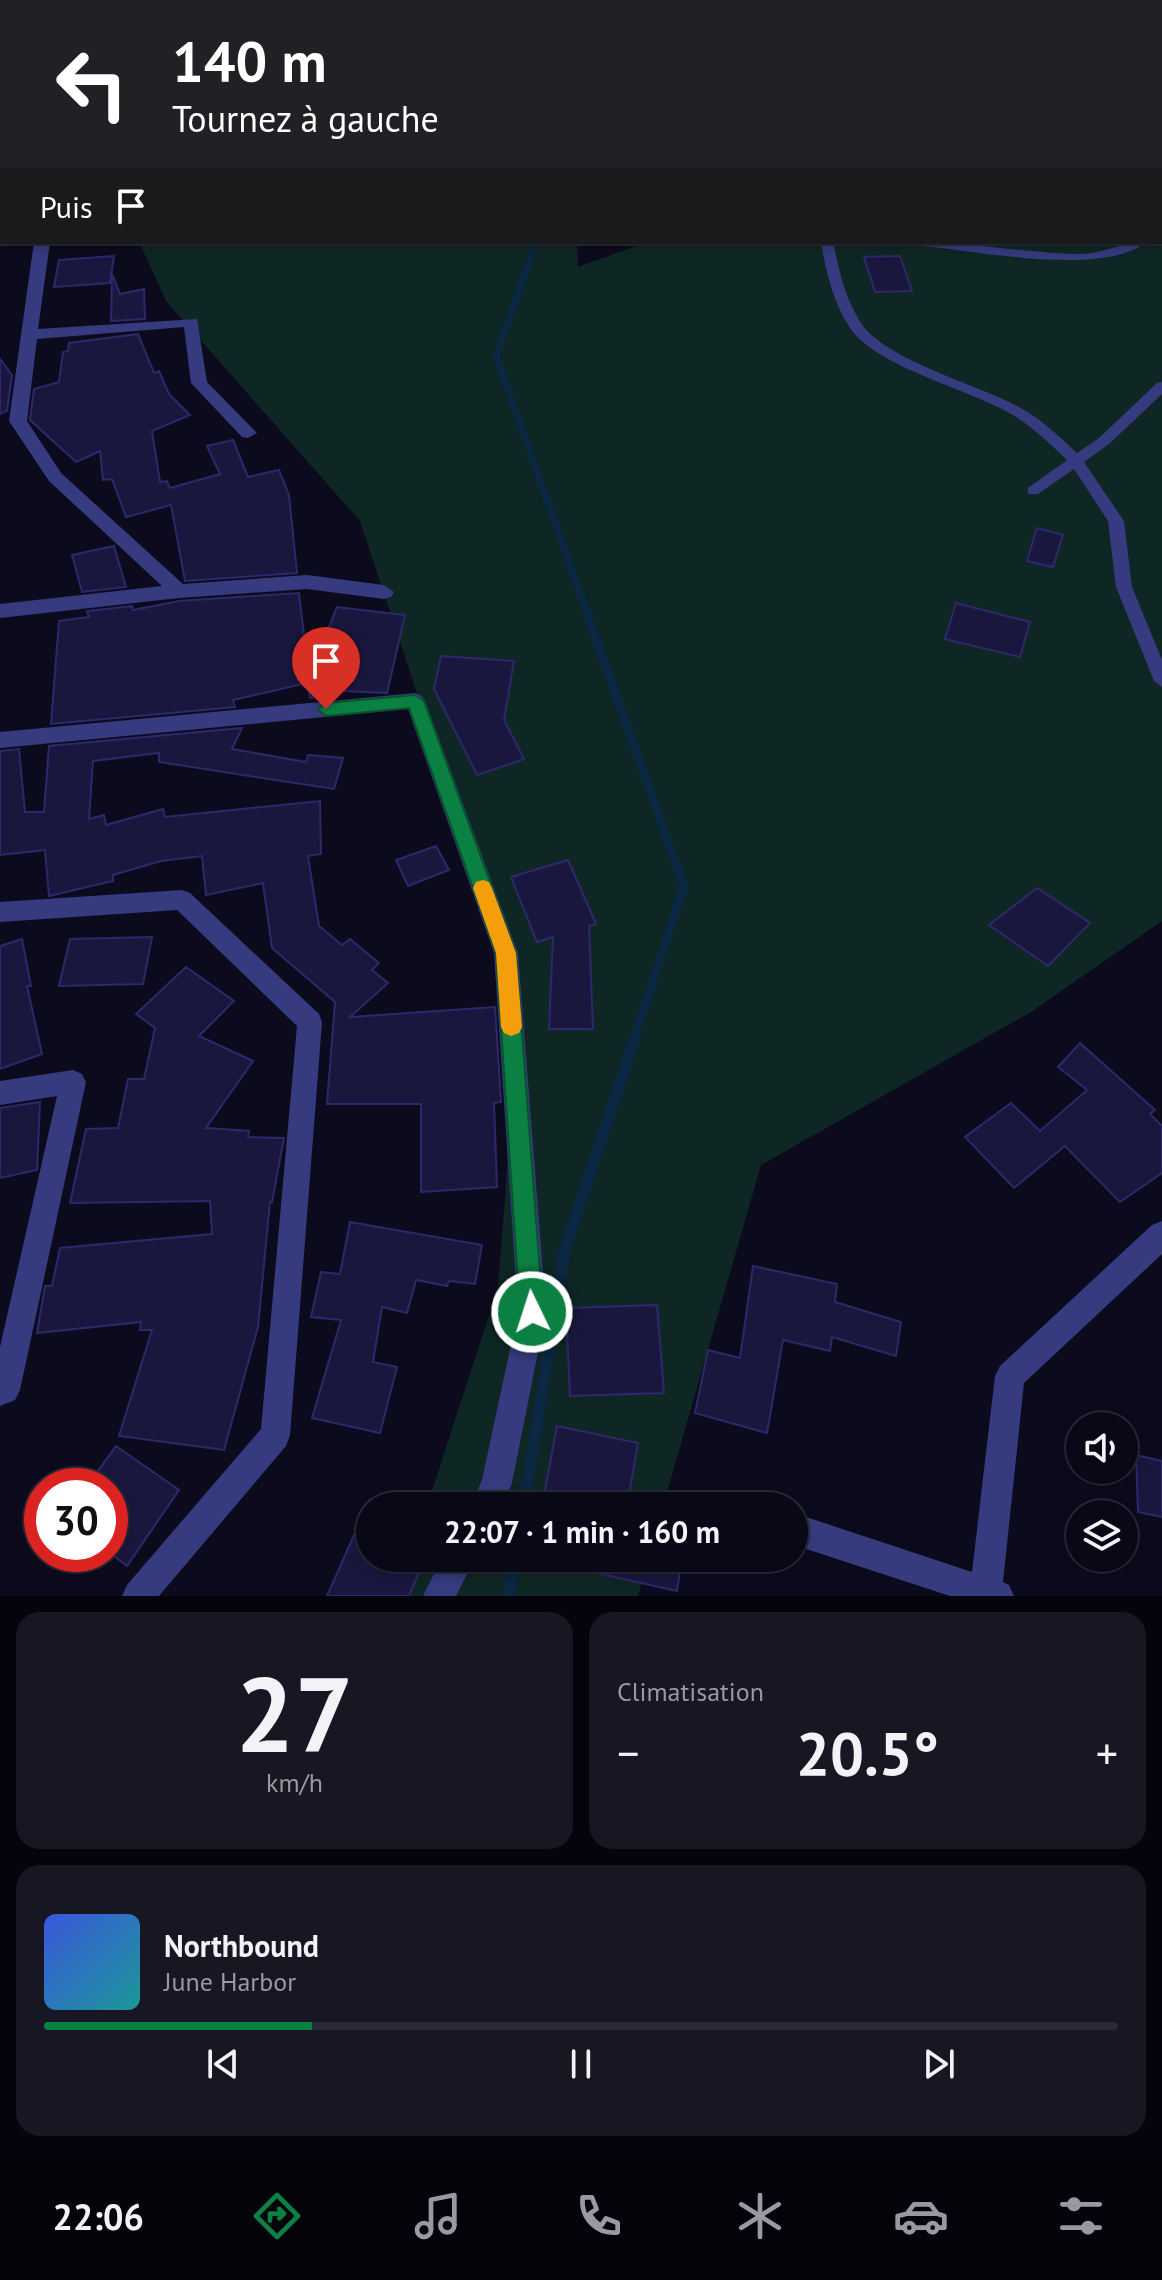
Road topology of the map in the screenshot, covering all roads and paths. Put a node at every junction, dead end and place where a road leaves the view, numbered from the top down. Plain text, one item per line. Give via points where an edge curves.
1 (42, 244) edge
2 (827, 244) edge
3 (943, 244) edge
4 (1136, 244) edge
5 (29, 335) junction
6 (1162, 386) edge
7 (9, 422) edge
8 (248, 433) dead end
9 (1076, 461) junction
10 (1033, 491) dead end
11 (179, 591) junction
12 (384, 592) dead end
13 (0, 611) edge
14 (1162, 681) edge
15 (0, 740) edge
16 (0, 912) edge
17 (0, 1093) edge
18 (1162, 1235) edge
19 (0, 1391) edge
20 (493, 1492) edge
21 (808, 1534) edge
22 (452, 1572) edge
23 (992, 1594) edge
24 (138, 1596) edge
25 (439, 1596) edge

1 - 5 street
2 - 9 lane via 835,284 857,328 886,352 1015,410
3 - 4 lane via 1082,258
5 - 7 street
5 - 8 street via 191,322 199,383
6 - 9 lane
7 - 11 street via 55,477
9 - 10 lane
9 - 14 lane via 1116,521 1124,587
11 - 12 street via 307,582
11 - 13 street
15 - 20 street via 415,701 506,953 532,1312
16 - 24 street via 182,900 310,1022 275,1435
17 - 19 street via 73,1082 5,1390
18 - 23 street via 1010,1376
21 - 23 street
22 - 25 street

